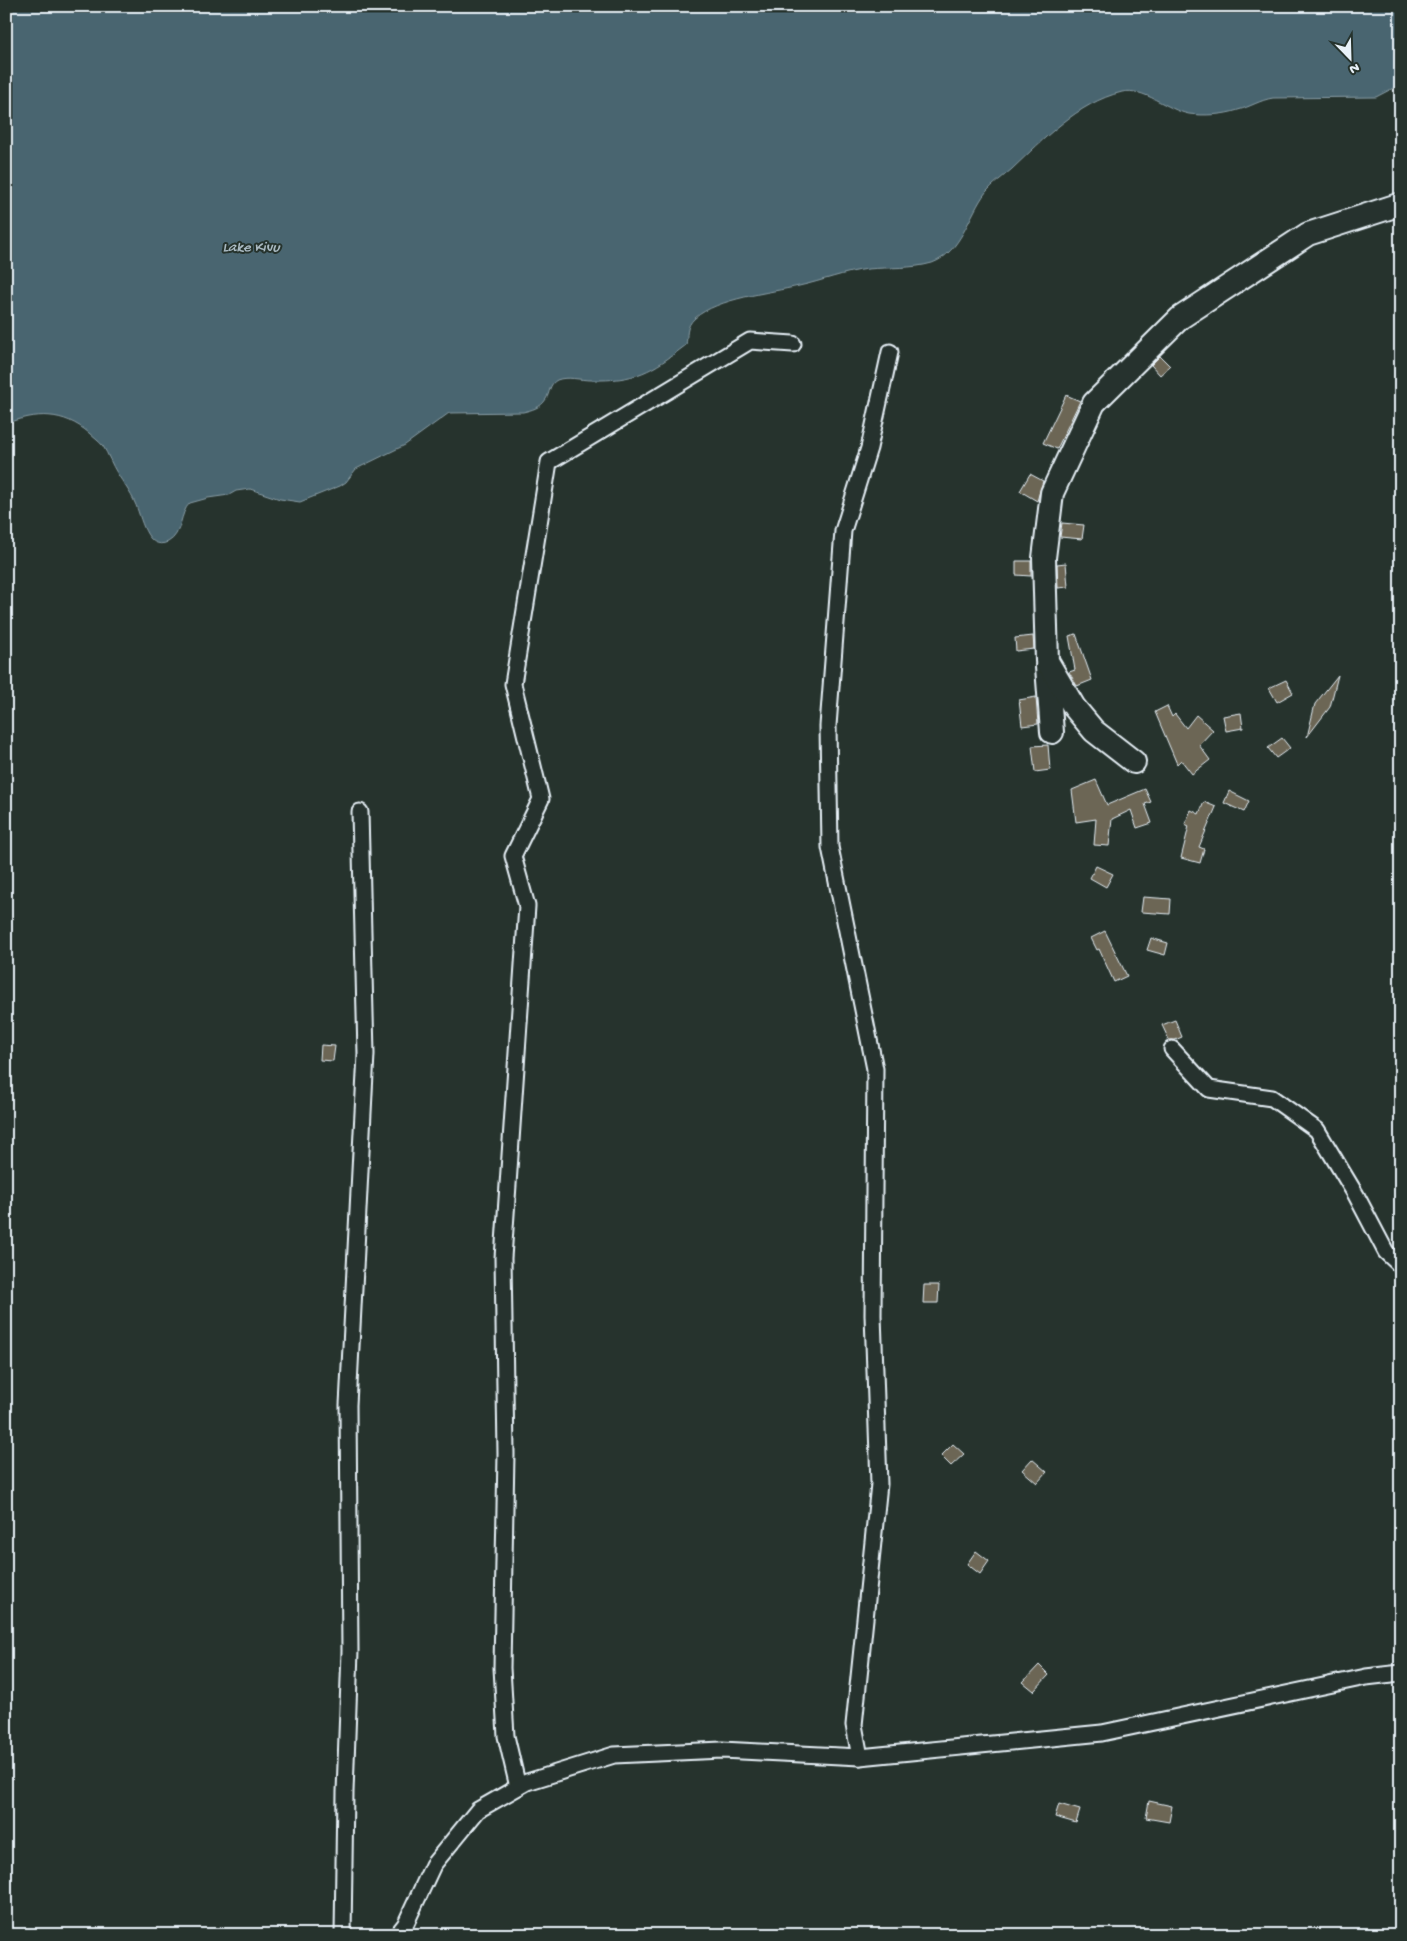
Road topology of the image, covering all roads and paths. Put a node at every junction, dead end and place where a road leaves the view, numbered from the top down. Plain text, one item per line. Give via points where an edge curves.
1 (1401, 204) edge
2 (793, 344) dead end
3 (890, 352) dead end
4 (1047, 661) junction
5 (1052, 732) dead end
6 (1134, 762) dead end
7 (360, 812) dead end
8 (1172, 1049) dead end
9 (1401, 1266) edge
10 (1401, 1673) edge
11 (860, 1757) junction
12 (518, 1787) junction
13 (343, 1935) edge
14 (397, 1935) edge

1 - 4 street via 1308,234 1180,318 1094,403 1052,493 1044,558
2 - 12 street via 750,341 549,462 513,684 541,799 513,856 527,906 503,1258 506,1454 502,1668 506,1736
3 - 11 street via 869,448 843,531 828,726 830,847 875,1069 873,1315 879,1484 854,1725
4 - 5 street
4 - 6 street via 1074,706 1094,731
7 - 13 street via 366,1054 348,1405 350,1651
8 - 9 street via 1209,1090 1272,1098 1317,1130 1386,1252
10 - 11 street via 1366,1677 1102,1733
11 - 12 street via 722,1750 614,1755
12 - 14 street via 478,1810 432,1865 405,1925

